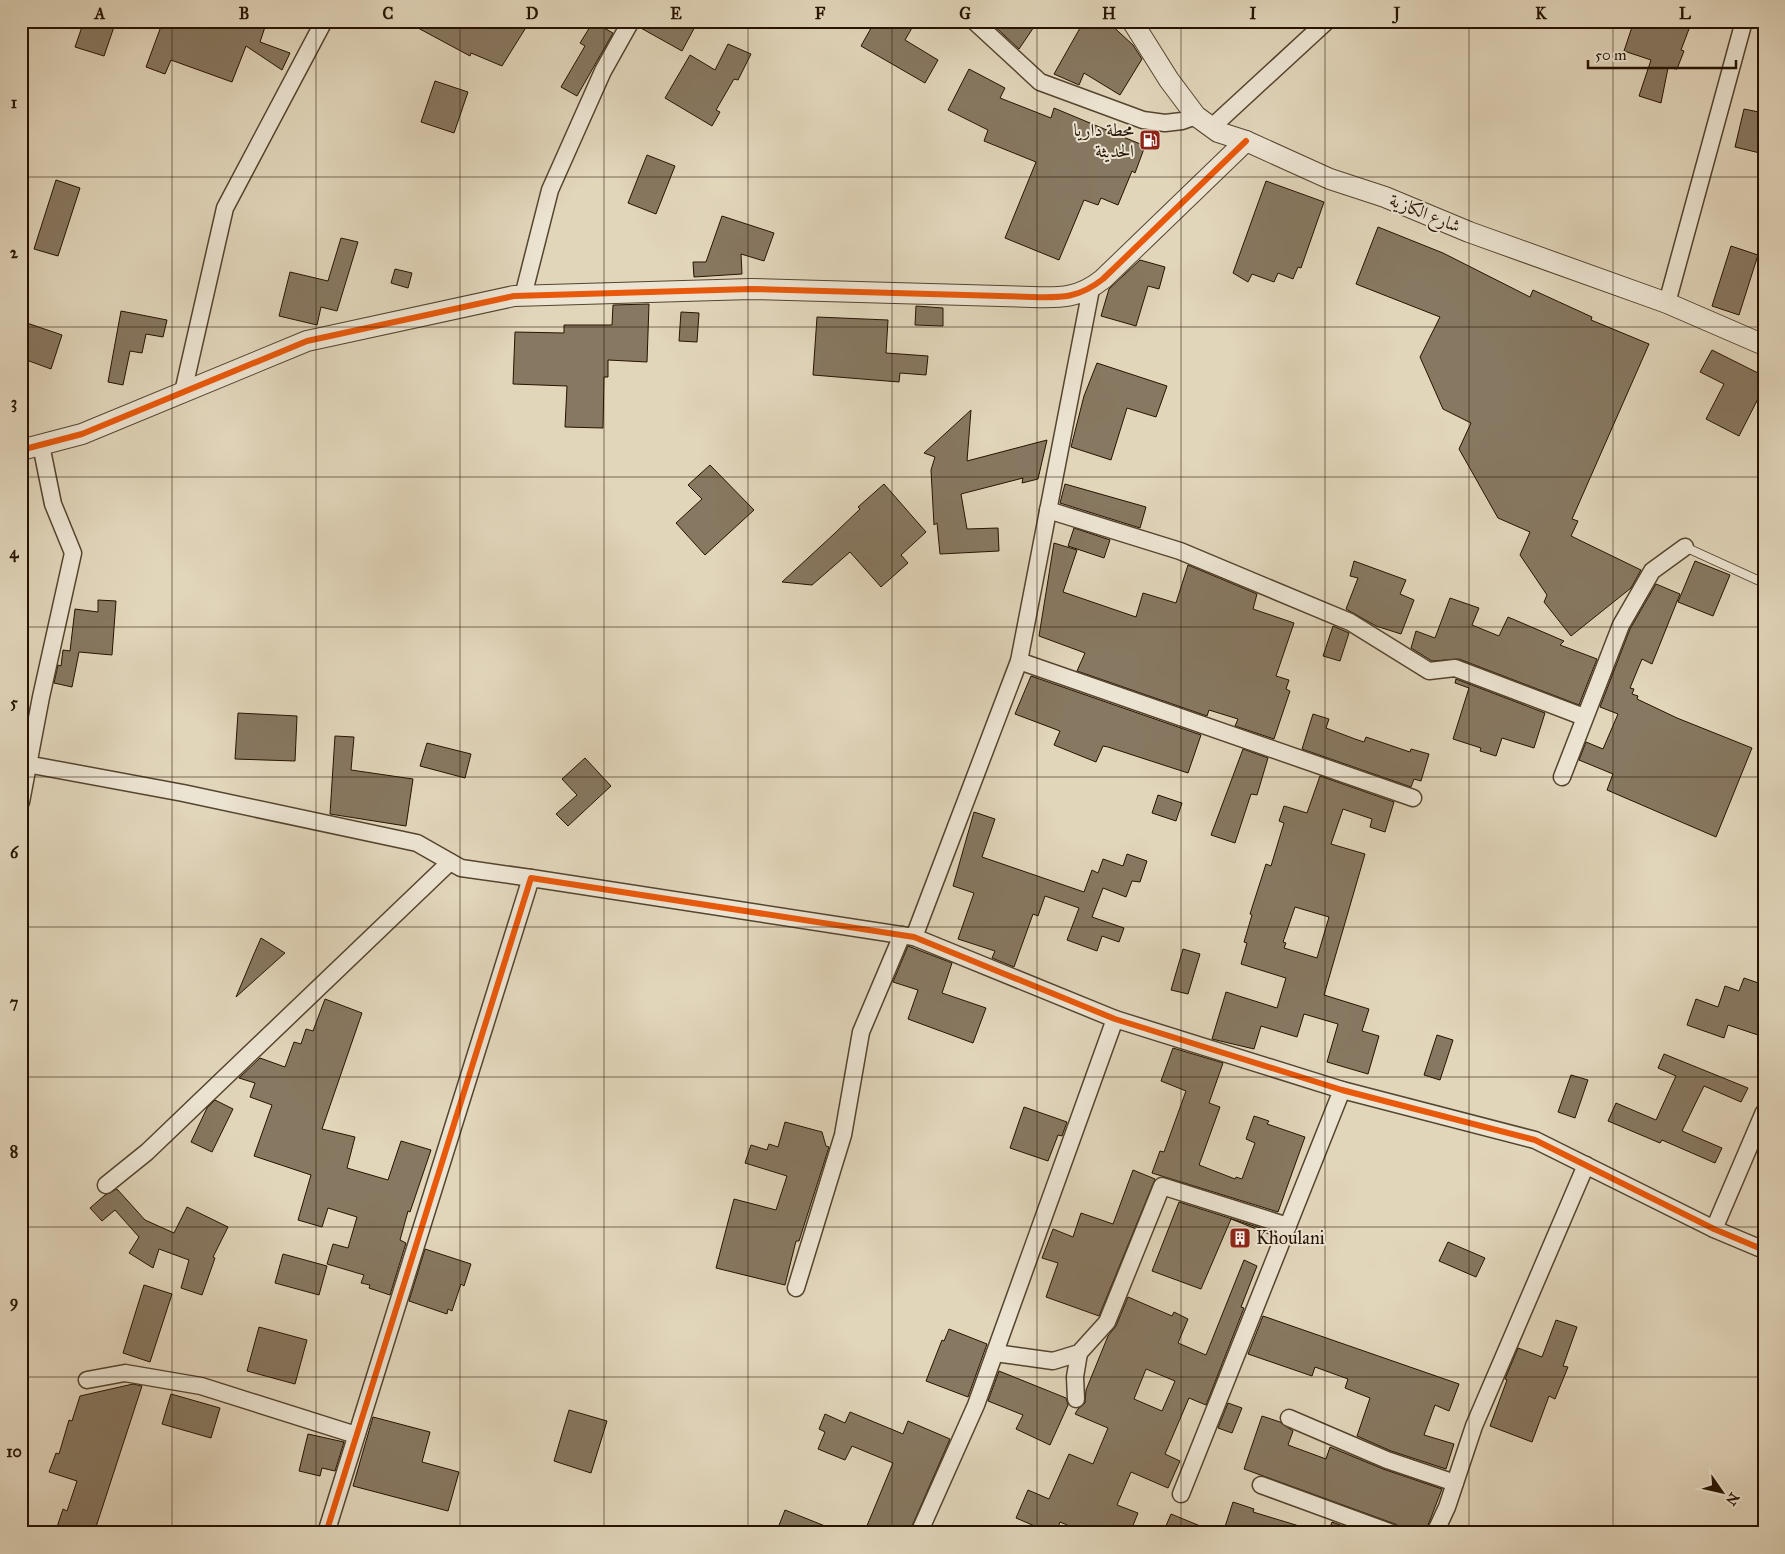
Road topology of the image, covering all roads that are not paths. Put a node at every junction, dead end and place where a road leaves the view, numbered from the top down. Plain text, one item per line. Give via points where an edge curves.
1 (324, 21) edge
2 (631, 21) edge
3 (974, 21) edge
4 (1132, 21) edge
5 (1327, 21) edge
6 (1744, 21) edge
7 (1204, 122) junction
8 (1246, 141) junction
9 (1091, 288) junction
10 (522, 296) junction
11 (1667, 303) junction
12 (1764, 345) edge
13 (183, 392) junction
14 (42, 444) junction
15 (21, 450) edge
16 (1048, 510) junction
17 (1685, 547) joint
18 (1764, 583) edge
19 (1019, 661) junction
20 (1584, 718) junction
21 (25, 763) edge
22 (1562, 777) dead end
23 (1413, 798) dead end
24 (21, 802) edge
25 (450, 862) junction
26 (531, 878) junction
27 (908, 936) junction
28 (1115, 1020) junction
29 (1342, 1090) junction
30 (1764, 1112) edge
31 (1586, 1165) junction
32 (106, 1186) dead end
33 (1288, 1226) junction
34 (1714, 1229) junction
35 (1764, 1250) edge
36 (796, 1288) dead end
37 (995, 1353) junction
38 (1079, 1353) junction
39 (87, 1380) dead end
40 (1076, 1399) dead end
41 (1289, 1418) dead end
42 (356, 1435) junction
43 (1455, 1483) junction
44 (1261, 1484) dead end
45 (1181, 1494) dead end
46 (326, 1533) edge
47 (920, 1533) edge
48 (1392, 1533) edge
49 (1435, 1533) edge

1 - 13 street via 225,208
2 - 10 street via 603,71 550,190
3 - 7 street via 1040,82 1143,120
4 - 7 street, شارع الكازية via 1169,80
5 - 7 street
6 - 11 street
7 - 8 street, شارع الكازية via 1218,132
8 - 9 street
8 - 11 street, شارع الكازية via 1330,179
9 - 10 street via 1062,298 751,289
9 - 16 street
10 - 13 street via 307,341
11 - 12 street, شارع الكازية
13 - 14 street via 82,434
14 - 15 street
14 - 21 street via 53,504 73,553
16 - 19 street
16 - 20 street via 1180,551 1340,618 1429,671 1455,668
17 - 18 lane
17 - 20 street via 1652,570 1621,625
19 - 23 street
19 - 27 street
20 - 22 street
21 - 24 street
21 - 25 street via 417,843
25 - 26 street via 461,868
25 - 32 street via 147,1152
26 - 27 street
26 - 42 street
27 - 28 street
27 - 36 street via 861,1032 842,1134
28 - 29 street
28 - 37 street
29 - 31 street via 1535,1140
29 - 33 street
30 - 34 street
31 - 34 street
31 - 43 street via 1474,1426
33 - 38 street via 1162,1186 1107,1322
33 - 45 street
34 - 35 street
37 - 38 street via 1053,1361
37 - 47 street
38 - 40 street
39 - 42 street via 125,1373 201,1386
41 - 43 street via 1387,1460
42 - 46 street
43 - 49 street
44 - 48 street

